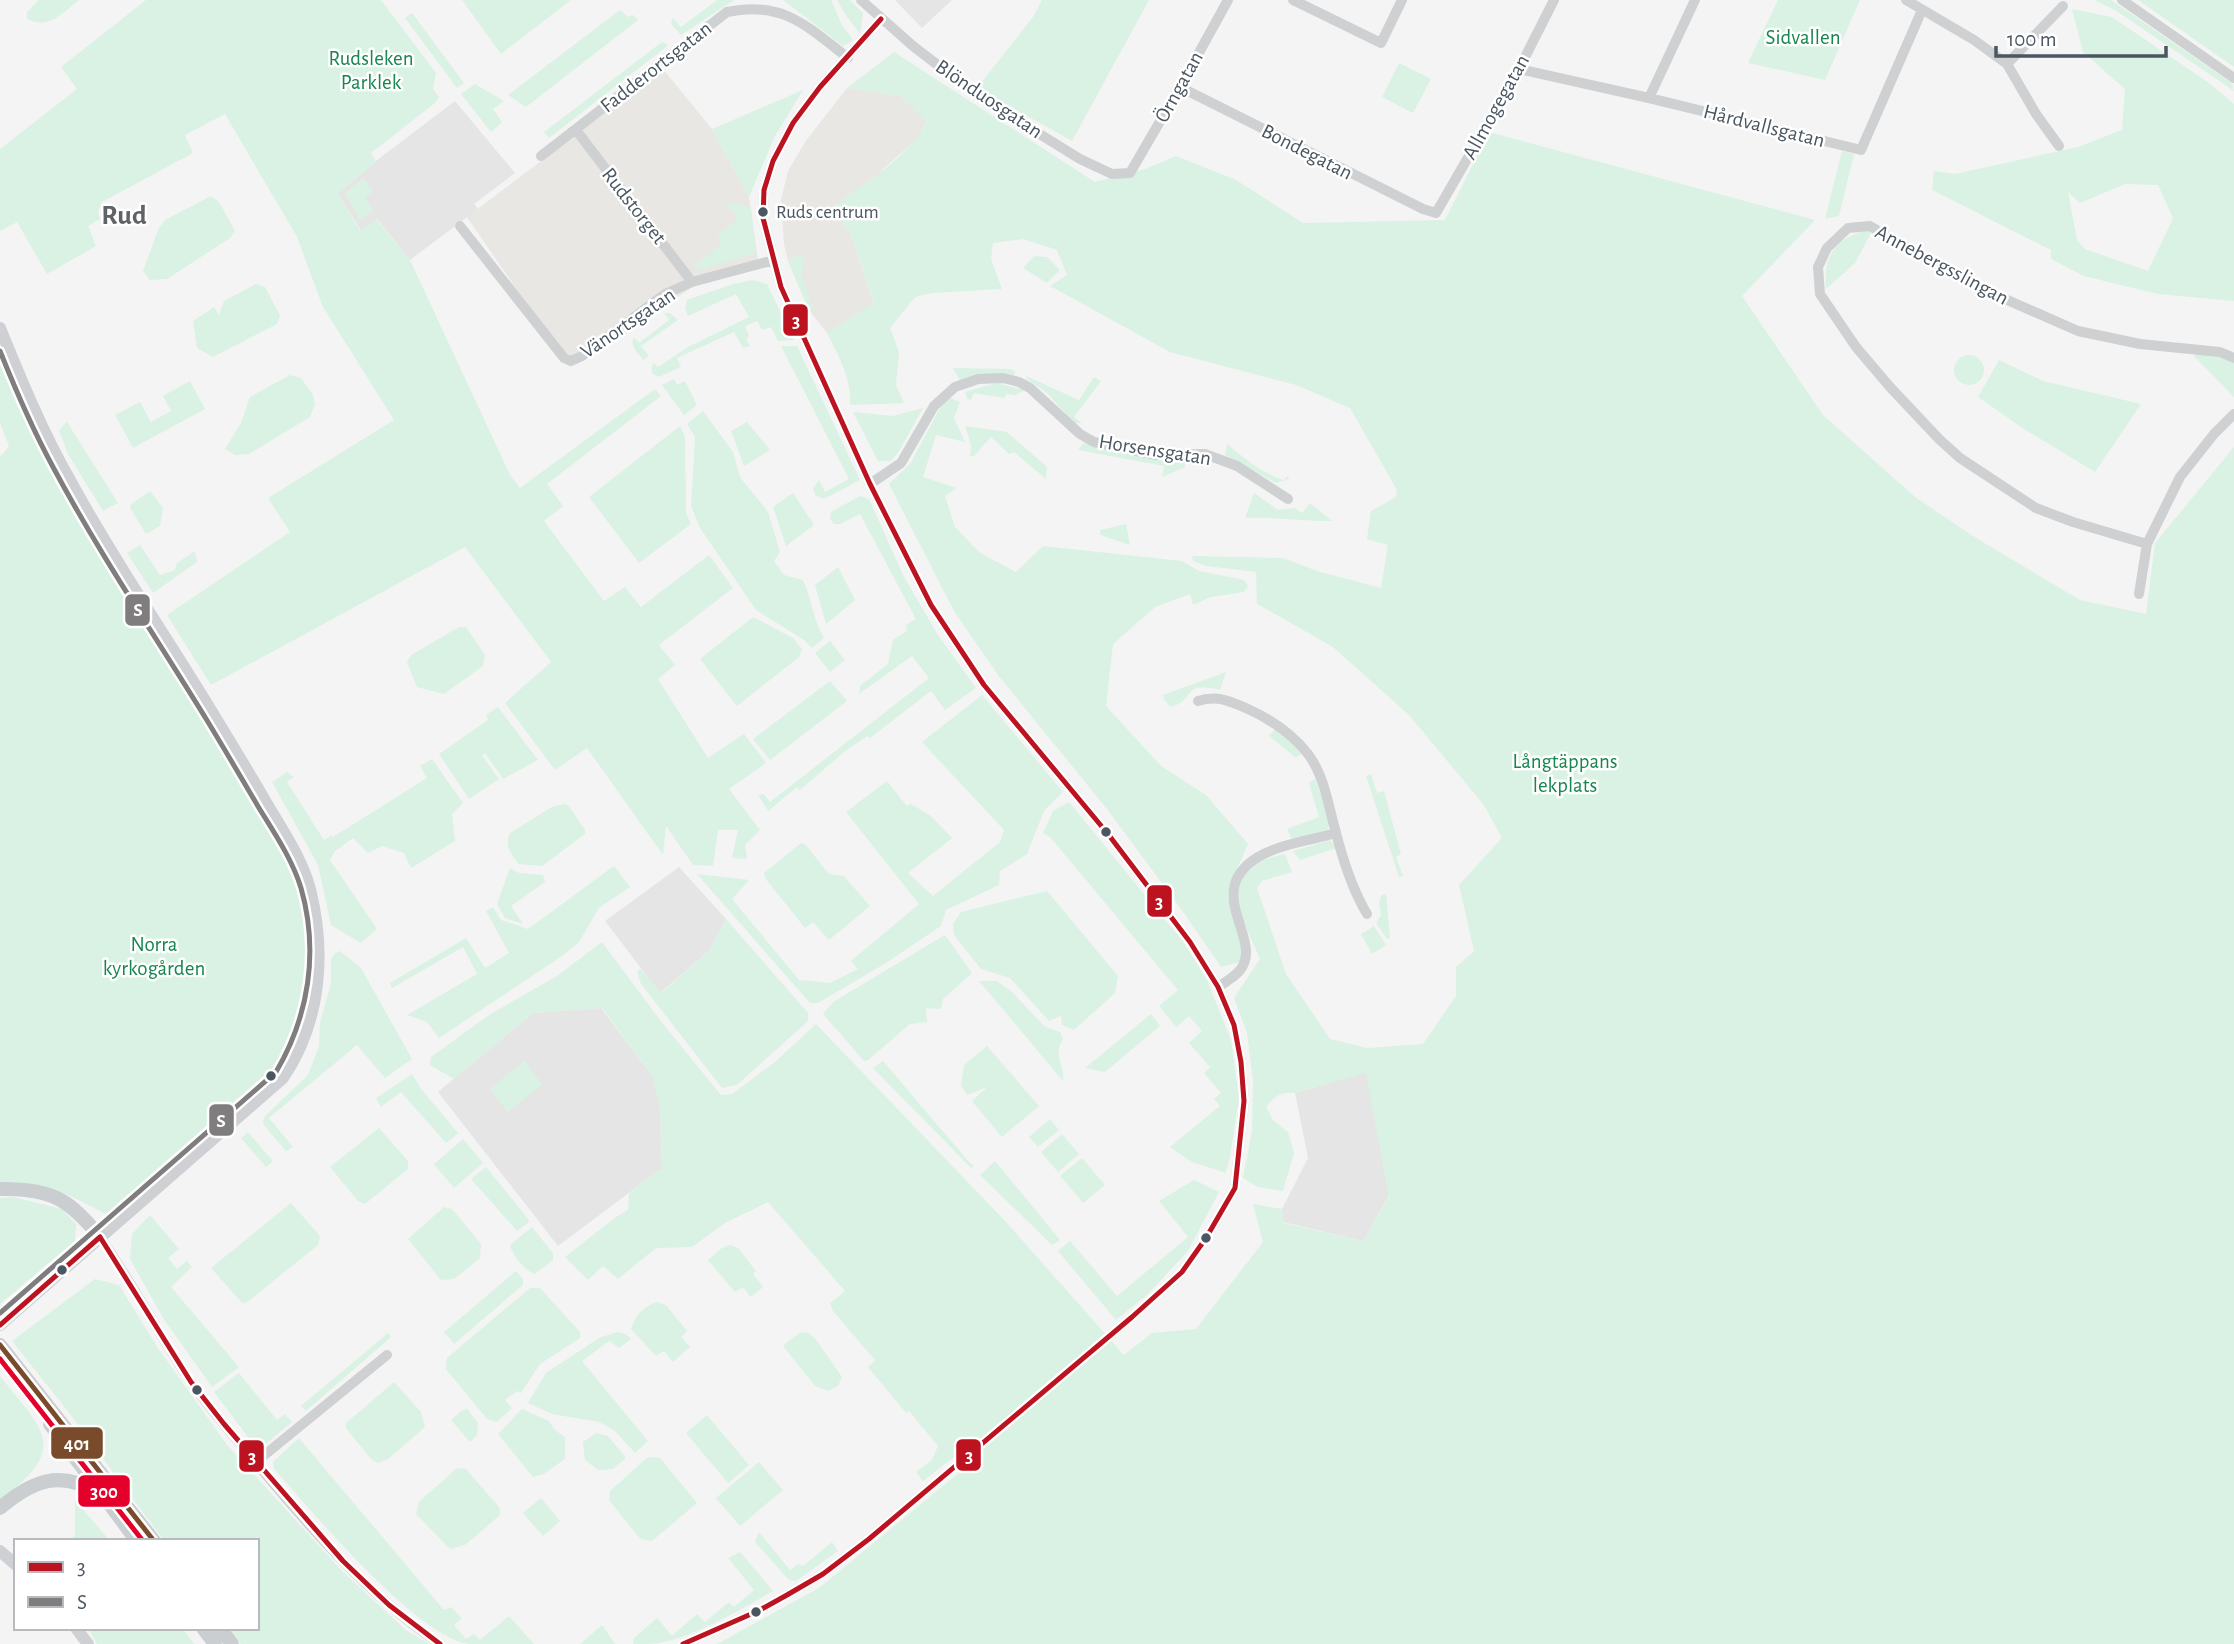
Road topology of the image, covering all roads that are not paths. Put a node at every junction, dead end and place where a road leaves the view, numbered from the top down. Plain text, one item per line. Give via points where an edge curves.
1 (860, 0) edge
2 (1228, 0) edge
3 (1293, 0) edge
4 (1402, 0) edge
5 (1554, 0) edge
6 (1695, 0) edge
7 (1906, 0) edge
8 (2122, 0) edge
9 (2063, 6) dead end
10 (1922, 10) junction
11 (881, 19) junction
12 (848, 58) junction
13 (2007, 64) junction
14 (1519, 69) junction
15 (2234, 78) edge
16 (1180, 87) junction
17 (1649, 98) junction
18 (576, 130) junction
19 (2059, 146) dead end
20 (541, 156) dead end
21 (1130, 173) joint
22 (1436, 213) joint
23 (460, 226) dead end
24 (774, 260) junction
25 (692, 282) junction
26 (0, 328) edge
27 (2234, 358) edge
28 (2234, 414) edge
29 (870, 484) junction
30 (1288, 499) dead end
31 (2147, 544) junction
32 (2139, 594) dead end
33 (1198, 701) dead end
34 (1336, 833) junction
35 (1367, 914) dead end
36 (1218, 987) junction
37 (0, 1189) edge
38 (100, 1237) junction
39 (0, 1325) edge
40 (1, 1351) edge
41 (387, 1355) dead end
42 (256, 1462) junction
43 (105, 1498) junction
44 (0, 1508) edge
45 (136, 1539) edge
46 (151, 1539) edge
47 (0, 1551) edge
48 (14, 1562) edge
49 (440, 1644) edge
50 (683, 1644) edge

1 - 11 street, Blönduosgatan
2 - 16 street, Örngatan
3 - 4 street via 1381,43
5 - 14 street, Allmogegatan
6 - 17 street
7 - 10 street
8 - 15 street
9 - 13 street
10 - 13 street
10 - 17 street, Hårdvallsgatan via 1861,150
11 - 12 street
11 - 21 street, Blönduosgatan via 978,96 1112,174
12 - 18 street, Fadderortsgatan via 779,6 741,6 727,12
12 - 24 street via 793,123 773,161 764,190 763,218
13 - 19 street
14 - 17 street, Hårdvallsgatan
14 - 22 street, Allmogegatan
16 - 21 street, Örngatan
16 - 22 street, Bondegatan
18 - 20 street, Fadderortsgatan
18 - 25 street, Rudstorget
23 - 25 street, Vänortsgatan via 564,358 571,361 647,306
24 - 25 street, Vänortsgatan
24 - 29 street via 797,327
26 - 38 street via 70,481 295,851 309,887 319,936 311,1016 295,1060 283,1078
27 - 31 street, Annebergsslingan via 2220,352 2140,344 2078,331 1964,281 1870,226 1848,228 1827,248 1818,267 1820,294 1856,346 1960,458 2036,508
28 - 31 street via 2180,477
29 - 30 street, Horsensgatan via 901,463 934,406 955,387 978,379 1003,378 1030,388 1080,435 1094,442 1156,455 1205,454 1237,466
29 - 36 street via 931,605 984,685 1108,834 1191,942
31 - 32 street
33 - 34 street via 1221,698 1264,716 1293,739 1308,755 1325,790
34 - 35 street
34 - 36 street via 1258,857 1237,875 1232,900 1247,951 1241,970
36 - 50 street via 1234,1025 1241,1062 1244,1101 1235,1188 1181,1272 823,1574 758,1611
37 - 38 main road via 34,1191 63,1200
38 - 39 street
38 - 42 street via 191,1382
40 - 43 main road
40 - 46 main road
41 - 42 street
42 - 49 street via 342,1561 391,1609
43 - 44 main road via 72,1481 50,1480 33,1484
43 - 45 main road
47 - 48 street

